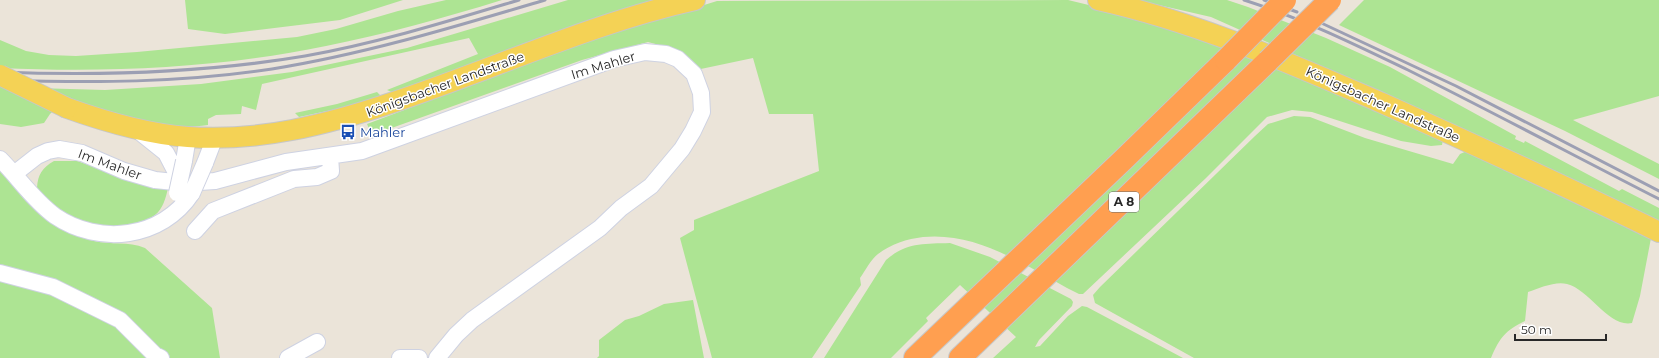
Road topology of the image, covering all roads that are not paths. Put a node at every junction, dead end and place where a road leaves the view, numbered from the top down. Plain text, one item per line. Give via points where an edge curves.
1 (695, 0) edge
2 (1098, 0) edge
3 (1285, 0) edge
4 (1330, 0) edge
5 (0, 75) edge
6 (135, 129) junction
7 (188, 137) junction
8 (215, 137) junction
9 (330, 156) junction
10 (0, 159) edge
11 (178, 161) junction
12 (14, 174) junction
13 (183, 188) junction
14 (195, 231) dead end
15 (1659, 232) edge
16 (0, 273) edge
17 (317, 342) dead end
18 (161, 358) edge
19 (288, 358) edge
20 (400, 358) edge
21 (419, 358) edge
22 (436, 358) edge
23 (915, 358) edge
24 (960, 358) edge

1 - 8 main road, Königsbacher Landstraße via 607,26 344,119 271,134
2 - 15 main road, Königsbacher Landstraße via 1163,17 1257,49 1462,139
3 - 23 highway, A 8, bridge via 1124,159
4 - 24 highway, A 8, bridge via 1150,177
5 - 6 main road, Königsbacher Landstraße, bridge via 67,108
6 - 7 main road, Königsbacher Landstraße
6 - 11 street
7 - 8 main road, Königsbacher Landstraße
7 - 11 street
8 - 13 street, bridge via 205,163
9 - 12 street, Im Mahler via 286,162 215,181 184,183 146,178 82,153 59,149 37,156
9 - 14 street via 332,171 317,177 294,180 213,211
9 - 22 street, Im Mahler via 362,151 390,142 614,59 645,52 666,54 678,59 694,74 701,93 702,112 682,149 651,186 620,208 600,228 472,320
10 - 12 street
11 - 13 street, bridge
12 - 13 street via 54,215 74,228 110,235 130,234 148,229 164,220 182,208
16 - 18 street via 53,287 120,320
17 - 19 street
20 - 21 street

